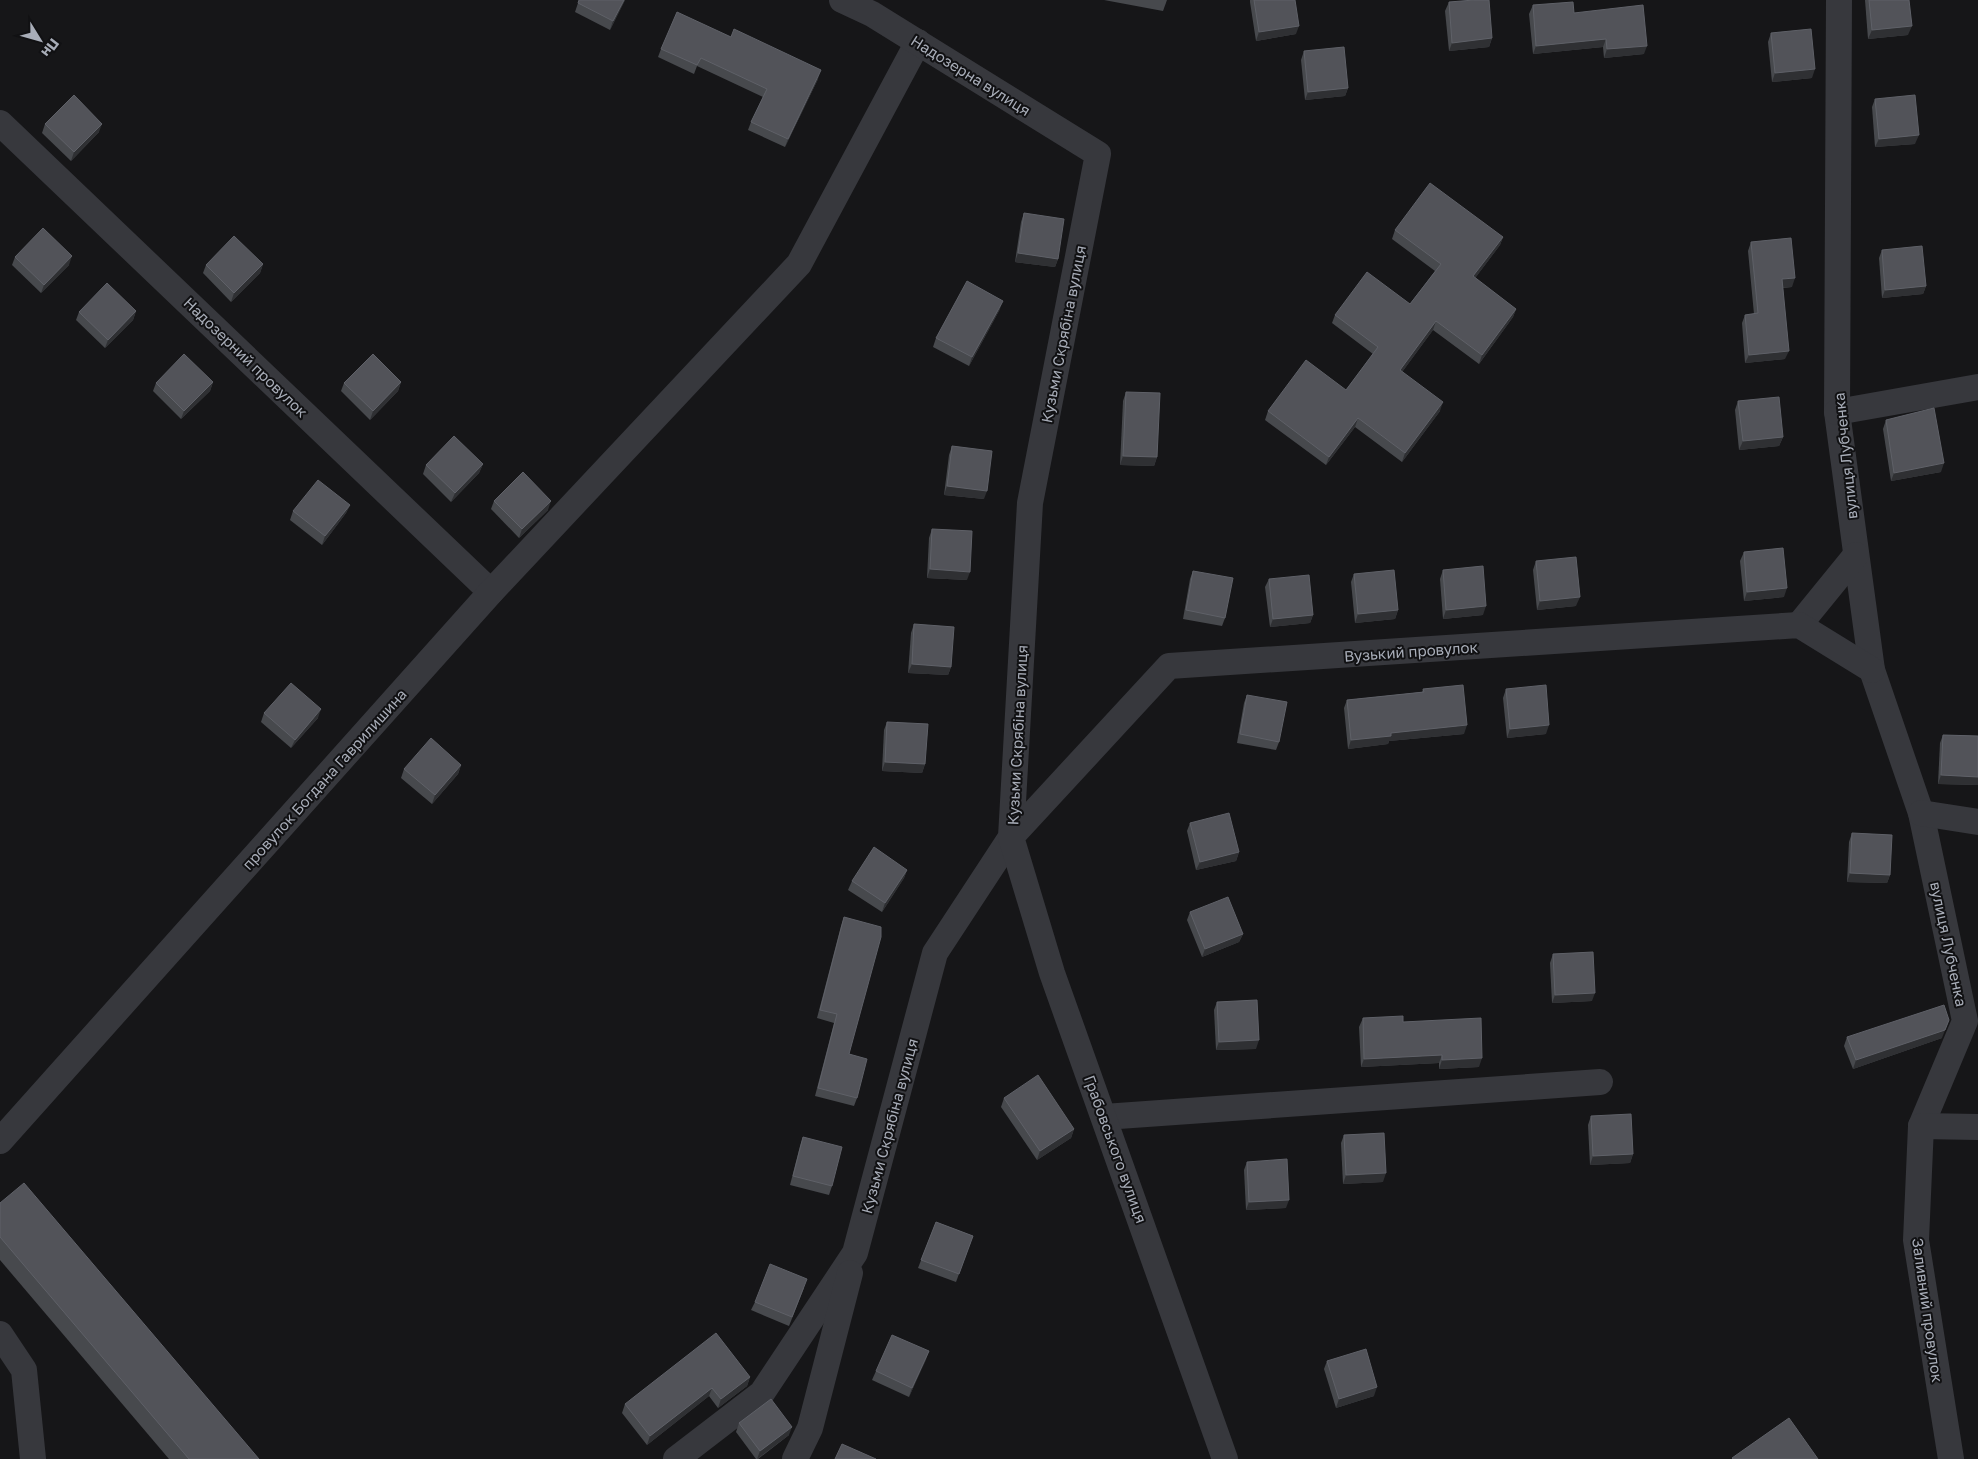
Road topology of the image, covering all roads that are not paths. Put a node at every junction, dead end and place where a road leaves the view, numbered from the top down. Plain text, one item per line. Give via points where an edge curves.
1 (842, 0) edge
2 (1839, 0) edge
3 (875, 7) edge
4 (918, 42) junction
5 (0, 122) edge
6 (1098, 154) joint
7 (1978, 386) edge
8 (1837, 412) junction
9 (1856, 555) junction
10 (491, 592) junction
11 (1799, 625) junction
12 (1872, 670) junction
13 (1922, 813) junction
14 (1978, 822) edge
15 (1011, 837) junction
16 (1600, 1082) dead end
17 (1104, 1117) junction
18 (1921, 1126) junction
19 (1978, 1127) edge
20 (0, 1141) edge
21 (855, 1253) junction
22 (0, 1334) edge
23 (32, 1459) edge
24 (676, 1459) edge
25 (795, 1459) edge
26 (1225, 1459) edge
27 (1951, 1459) edge

1 - 3 street, Надозерна вулиця
2 - 8 street, вулиця Лубченка
3 - 4 street, Надозерна вулиця
4 - 6 street, Надозерна вулиця
4 - 10 street, провулок Богдана Гаврилишина via 799,264
5 - 10 street, Надозерний провулок
6 - 15 street, Кузьми Скрябіна вулиця via 1030,503
7 - 8 street
8 - 9 street, вулиця Лубченка
9 - 11 street
9 - 12 street, вулиця Лубченка
10 - 20 street, провулок Богдана Гаврилишина
11 - 12 street
11 - 15 street, Вузький провулок via 1169,666
12 - 13 street, вулиця Лубченка
13 - 14 street
13 - 18 street, вулиця Лубченка via 1965,1021
15 - 17 street, Грабовського вулиця via 1052,973
15 - 21 street, Кузьми Скрябіна вулиця via 935,953
16 - 17 street
17 - 26 street, Грабовського вулиця
18 - 19 street
18 - 27 street, Заливний провулок via 1916,1240
21 - 24 street, Кузьми Скрябіна вулиця via 762,1393
21 - 25 street via 810,1428
22 - 23 street via 24,1370

